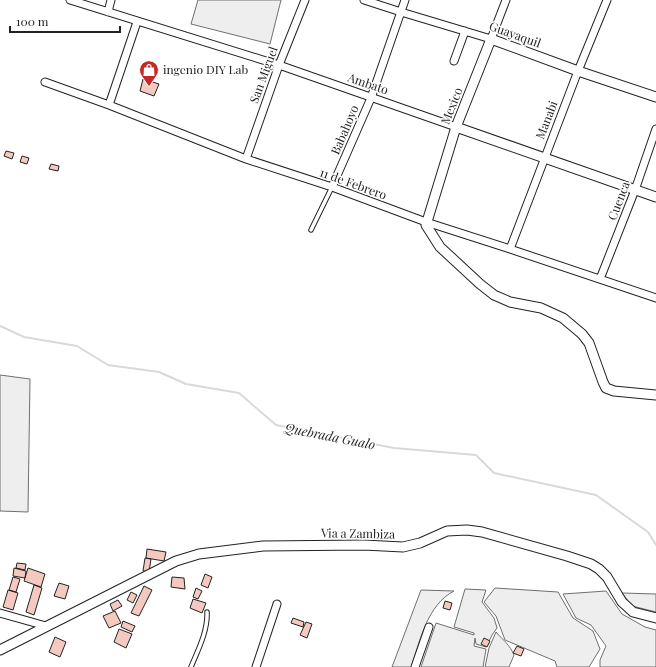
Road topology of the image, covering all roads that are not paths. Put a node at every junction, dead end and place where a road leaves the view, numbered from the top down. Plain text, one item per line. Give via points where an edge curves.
1 (70, 0) edge
2 (111, 0) edge
3 (305, 0) edge
4 (364, 0) edge
5 (405, 0) edge
6 (506, 0) edge
7 (606, 0) edge
8 (108, 12) junction
9 (401, 12) junction
10 (137, 22) junction
11 (464, 31) junction
12 (491, 39) junction
13 (454, 61) dead end
14 (279, 65) junction
15 (578, 71) junction
16 (45, 82) dead end
17 (656, 97) edge
18 (371, 98) junction
19 (109, 105) junction
20 (456, 127) junction
21 (656, 129) edge
22 (545, 158) junction
23 (246, 159) junction
24 (332, 187) junction
25 (635, 190) junction
26 (656, 197) edge
27 (426, 222) junction
28 (311, 230) dead end
29 (510, 249) junction
30 (600, 279) junction
31 (656, 298) edge
32 (656, 395) edge
33 (277, 604) dead end
34 (207, 612) dead end
35 (0, 613) edge
36 (656, 618) edge
37 (46, 626) junction
38 (429, 626) dead end
39 (0, 650) edge
40 (191, 667) edge
41 (256, 667) edge
42 (415, 667) edge

1 - 8 street, Ambato
2 - 8 street
3 - 14 street, San Miguel
4 - 9 street, Guayaquil
5 - 9 street, Babahoyo
6 - 12 street, Mexico
7 - 15 street, Manabi
8 - 10 street, Ambato
9 - 11 street, Guayaquil
9 - 18 street, Babahoyo
10 - 14 street, Ambato
10 - 19 street
11 - 12 street, Guayaquil
11 - 13 street
12 - 15 street, Guayaquil
12 - 20 street, Mexico
14 - 18 street, Ambato
14 - 23 street, San Miguel
15 - 17 street, Guayaquil
15 - 22 street, Manabi
16 - 19 street, 11 de Febrero
18 - 20 street, Ambato
18 - 24 street, Babahoyo
19 - 23 street, 11 de Febrero
20 - 22 street, Ambato
20 - 27 street, Mexico
21 - 25 street, Cuenca
22 - 25 street, Ambato
22 - 29 street, Manabi
23 - 24 street, 11 de Febrero
24 - 27 street, 11 de Febrero
24 - 28 lane
25 - 26 street, Ambato
25 - 30 street, Cuenca
27 - 29 street, 11 de Febrero
27 - 32 street via 440,247 494,295 510,302 541,308 563,318 582,334 589,343 606,388
29 - 30 street, 11 de Febrero
30 - 31 street, 11 de Febrero
33 - 41 street
34 - 40 lane via 204,632
35 - 37 street
36 - 37 street, Via a Zambiza via 633,612 622,602 607,577 591,564 482,532 457,530 447,531 420,543 403,547 263,546 198,554 176,561
37 - 39 street, Via a Zambiza
38 - 42 street

